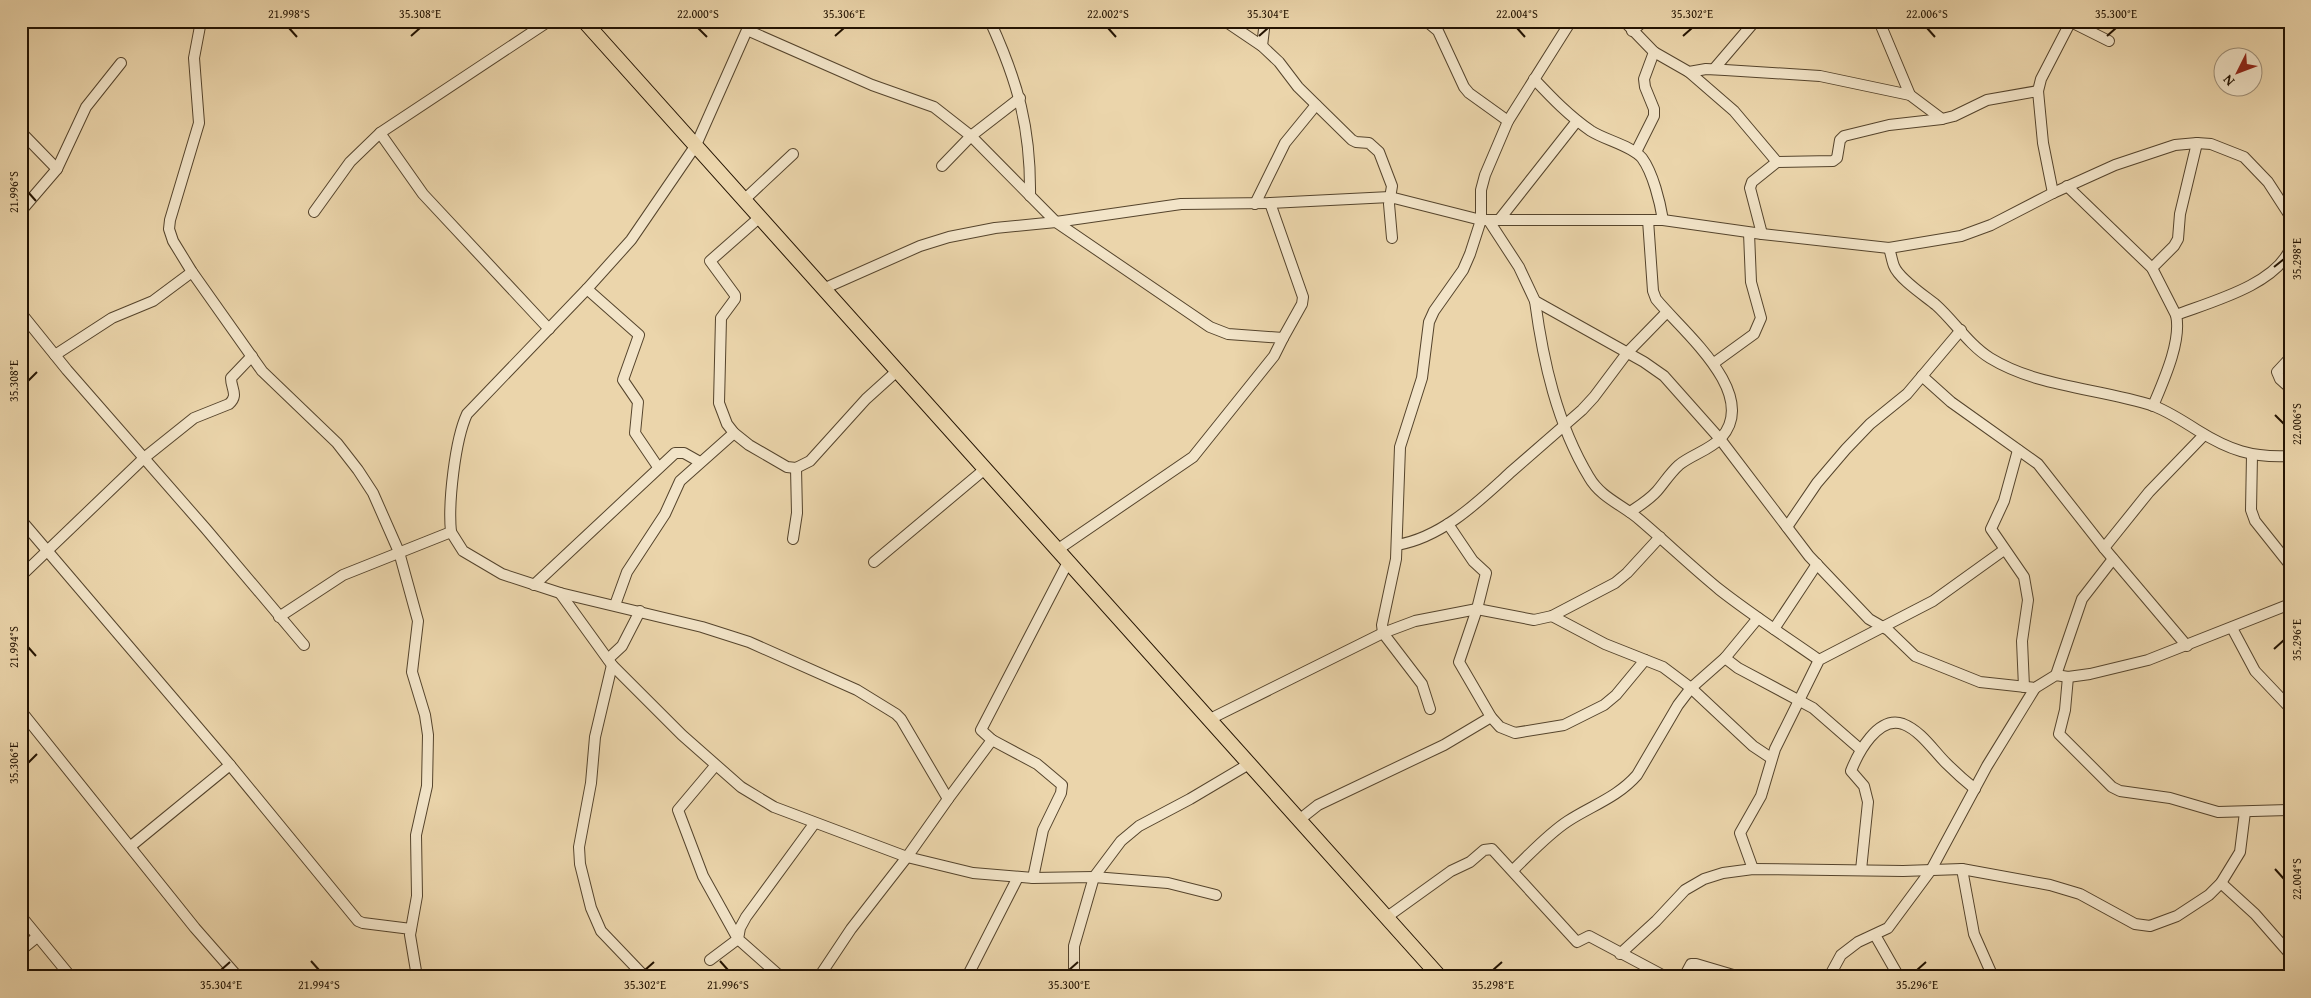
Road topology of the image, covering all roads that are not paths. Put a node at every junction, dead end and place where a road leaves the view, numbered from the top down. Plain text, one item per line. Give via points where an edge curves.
1 (201, 21) edge
2 (549, 21) edge
3 (584, 21) edge
4 (990, 21) edge
5 (1225, 21) edge
6 (1265, 21) edge
7 (1426, 21) edge
8 (1571, 21) edge
9 (1624, 21) edge
10 (1644, 21) edge
11 (1755, 21) edge
12 (1879, 21) edge
13 (2070, 22) edge
14 (749, 26) edge
15 (1632, 30) junction
16 (2109, 41) dead end
17 (1262, 46) junction
18 (1654, 52) junction
19 (121, 63) dead end
20 (1714, 69) junction
21 (1689, 72) junction
22 (1534, 79) junction
23 (2038, 91) junction
24 (1910, 95) junction
25 (1020, 98) junction
26 (1316, 105) junction
27 (1942, 119) junction
28 (1508, 121) junction
29 (1577, 121) junction
30 (21, 132) edge
31 (380, 132) junction
32 (971, 136) junction
33 (2197, 143) junction
34 (696, 146) junction
35 (1636, 152) junction
36 (793, 154) dead end
37 (1777, 162) junction
38 (942, 166) dead end
39 (57, 169) junction
40 (2067, 186) junction
41 (2053, 192) junction
42 (1030, 196) junction
43 (1390, 197) junction
44 (745, 199) junction
45 (1270, 203) junction
46 (1255, 204) junction
47 (21, 211) edge
48 (314, 212) dead end
49 (2290, 216) edge
50 (760, 217) junction
51 (1648, 220) junction
52 (1662, 220) junction
53 (1489, 221) junction
54 (1056, 222) junction
55 (1749, 232) junction
56 (1762, 234) junction
57 (1392, 238) dead end
58 (1889, 248) junction
59 (2290, 249) edge
60 (2152, 268) junction
61 (192, 272) junction
62 (587, 289) junction
63 (823, 289) junction
64 (1535, 301) junction
65 (21, 312) edge
66 (1667, 312) junction
67 (2176, 315) junction
68 (549, 329) junction
69 (1961, 330) junction
70 (1283, 338) junction
71 (1627, 352) junction
72 (55, 355) junction
73 (252, 356) junction
74 (2290, 358) edge
75 (1714, 363) junction
76 (897, 371) junction
77 (1922, 376) junction
78 (2290, 388) edge
79 (2154, 406) junction
80 (1564, 426) junction
81 (734, 434) junction
82 (2204, 435) junction
83 (1720, 439) junction
84 (2018, 450) junction
85 (2252, 455) junction
86 (2290, 456) edge
87 (144, 458) junction
88 (700, 462) junction
89 (658, 467) junction
90 (796, 468) junction
91 (984, 469) junction
92 (1630, 512) junction
93 (21, 520) edge
94 (1448, 524) junction
95 (1787, 527) junction
96 (451, 532) junction
97 (1660, 538) junction
98 (793, 539) dead end
99 (1397, 545) junction
100 (2104, 548) junction
101 (1057, 550) junction
102 (2004, 550) junction
103 (48, 551) junction
104 (399, 552) junction
105 (2112, 559) junction
106 (874, 562) dead end
107 (1068, 562) junction
108 (1817, 564) junction
109 (2290, 565) edge
110 (21, 576) edge
111 (534, 585) junction
112 (560, 593) junction
113 (2290, 604) edge
114 (615, 605) junction
115 (1477, 609) junction
116 (640, 611) junction
117 (1552, 616) junction
118 (279, 617) junction
119 (1758, 618) junction
120 (1883, 626) junction
121 (2232, 628) junction
122 (1774, 629) junction
123 (1383, 633) junction
124 (304, 645) dead end
125 (2187, 646) junction
126 (1726, 658) junction
127 (1645, 660) junction
128 (1819, 660) junction
129 (610, 662) junction
130 (2056, 675) junction
131 (2068, 677) junction
132 (2024, 687) junction
133 (1690, 688) junction
134 (2035, 688) junction
135 (1800, 701) junction
136 (2290, 708) edge
137 (1430, 709) dead end
138 (21, 711) edge
139 (1491, 717) junction
140 (1210, 719) junction
141 (992, 740) junction
142 (1860, 749) junction
143 (1771, 758) junction
144 (1249, 764) junction
145 (230, 765) junction
146 (715, 766) junction
147 (1975, 789) junction
148 (948, 799) junction
149 (2290, 810) edge
150 (2244, 812) junction
151 (1299, 820) junction
152 (814, 824) junction
153 (130, 846) junction
154 (907, 857) junction
155 (1753, 869) junction
156 (1962, 869) junction
157 (1513, 870) junction
158 (1860, 870) junction
159 (1931, 870) junction
160 (1018, 877) junction
161 (1094, 877) junction
162 (1033, 878) junction
163 (2221, 883) junction
164 (1216, 895) dead end
165 (21, 916) edge
166 (1387, 917) junction
167 (411, 929) junction
168 (1875, 935) junction
169 (37, 937) junction
170 (738, 938) junction
171 (21, 950) edge
172 (1620, 954) junction
173 (2290, 954) edge
174 (710, 960) dead end
175 (71, 977) edge
176 (238, 977) edge
177 (417, 977) edge
178 (646, 977) edge
179 (781, 977) edge
180 (819, 977) edge
181 (967, 977) edge
182 (1074, 977) edge
183 (1440, 977) edge
184 (1666, 977) edge
185 (1684, 977) edge
186 (1740, 977) edge
187 (1829, 977) edge
188 (1899, 977) edge
189 (1993, 977) edge

1 - 61 street via 194,58 199,123 169,229
2 - 31 street
3 - 34 main road
4 - 25 street
5 - 17 street
6 - 17 street
7 - 28 street via 1438,31 1469,93
8 - 22 street
9 - 15 street
10 - 15 street
11 - 20 street
12 - 24 street
13 - 16 street
13 - 23 street
14 - 32 street via 872,85 934,106
14 - 34 street
15 - 18 street
17 - 26 street
18 - 21 street
18 - 35 street via 1644,79 1654,116
19 - 39 street via 86,107
20 - 21 street
20 - 24 street via 1820,76
21 - 37 street via 1734,111
22 - 28 street
22 - 29 street
23 - 27 street via 1987,100
23 - 41 street via 2043,143
24 - 27 street
25 - 32 street
25 - 42 street via 1030,159
26 - 43 street via 1352,140 1369,143 1379,152 1392,186
26 - 46 street via 1286,143
27 - 37 street via 1889,125 1844,136 1833,161
28 - 53 street via 1481,190
29 - 35 street via 1609,141
29 - 53 street
30 - 39 street
31 - 48 street via 350,162
31 - 68 street via 424,194
32 - 38 street
32 - 42 street
33 - 40 street via 2175,145 2115,165
33 - 49 street via 2211,144 2244,157 2268,182
33 - 60 street via 2180,214 2178,239
34 - 44 main road
34 - 62 street via 631,240
35 - 52 street via 1655,187
36 - 44 street
37 - 56 street via 1752,182 1750,188
39 - 47 street
40 - 41 street
40 - 60 street
41 - 58 street via 1991,225 1961,236
42 - 54 street
43 - 45 street
43 - 53 street
43 - 57 street
44 - 50 main road
45 - 46 street
45 - 70 street via 1303,297
46 - 54 street via 1165,205
50 - 63 main road
50 - 81 street via 710,261 735,294 735,299 720,318 719,386 721,410
51 - 52 street
51 - 53 street via 1537,218
51 - 66 street via 1653,291
52 - 55 street
53 - 64 street via 1519,267
53 - 99 street via 1429,322 1422,378 1400,447
54 - 63 street via 995,228 949,237 903,253
54 - 70 street via 1210,327 1228,334
55 - 56 street
55 - 75 street via 1751,282 1761,318 1754,334
56 - 58 street
58 - 69 street via 1894,268
59 - 67 street via 2281,264 2243,289
60 - 67 street
61 - 72 street via 153,301 112,318
61 - 73 street
62 - 68 street
62 - 89 street via 639,335 623,380 638,402 635,433
63 - 76 main road
64 - 71 street
64 - 80 street via 1541,349
65 - 72 street
66 - 71 street
66 - 75 street
67 - 79 street via 2176,337
68 - 96 street via 467,414 458,440 451,499
69 - 77 street
69 - 79 street via 1989,357 2005,366 2064,385
70 - 101 street via 1274,356 1192,457
71 - 80 street via 1594,398
71 - 83 street via 1664,376
72 - 87 street
73 - 87 street via 231,378 233,401 187,422
73 - 104 street via 275,386 337,443 358,470 373,493
74 - 78 street via 2277,372
75 - 83 street via 1729,390 1731,407 1730,418
76 - 90 street via 866,399 810,461
76 - 91 main road
77 - 84 street via 1951,402
77 - 95 street via 1907,394 1861,433 1817,483
79 - 82 street
80 - 92 street via 1589,477 1608,498
80 - 94 street
81 - 88 street
81 - 90 street via 787,467
82 - 85 street via 2231,450
82 - 100 street via 2149,492
83 - 92 street via 1681,464 1652,495
83 - 95 street
84 - 100 street via 2044,470 2062,498
84 - 102 street via 2004,501 1990,529
85 - 86 street
85 - 109 street via 2255,521
87 - 103 street
87 - 118 street
88 - 89 street via 679,452
88 - 114 street via 680,481 665,514 627,572
89 - 111 street
90 - 98 street via 797,513
91 - 101 main road
91 - 106 street
92 - 97 street
93 - 103 street
94 - 99 street via 1418,540
94 - 115 street via 1473,561 1486,573
95 - 108 street
96 - 104 street
96 - 111 street via 463,551 478,561
97 - 117 street via 1615,583
97 - 119 street
99 - 123 street via 1382,619
100 - 105 street
101 - 107 main road
102 - 120 street via 1933,601
102 - 132 street via 2024,577 2028,600 2022,641
103 - 110 street
103 - 145 street
104 - 118 street via 343,576
104 - 167 street via 418,620 412,672 428,734 427,786 416,835 417,896
105 - 125 street
105 - 130 street via 2082,599
107 - 140 main road
107 - 141 street via 981,730
108 - 120 street via 1869,619
108 - 122 street
111 - 112 street
112 - 114 street
112 - 129 street
113 - 121 street
114 - 116 street
115 - 117 street via 1534,620
115 - 123 street via 1426,619
115 - 139 street via 1459,662
116 - 129 street
116 - 148 street via 702,626 749,642 842,682 888,709 901,719
117 - 127 street via 1605,644
118 - 124 street
119 - 122 street
119 - 126 street
120 - 128 street
120 - 132 street via 1915,656 1980,682
121 - 125 street
121 - 136 street via 2255,671
122 - 128 street
123 - 137 street via 1422,684
123 - 140 street
125 - 131 street via 2131,665
126 - 133 street
126 - 135 street via 1738,668
127 - 133 street via 1663,667
127 - 139 street via 1604,705 1564,725 1515,733 1500,727
128 - 135 street
129 - 146 street
129 - 178 street via 595,738 591,783 579,847 580,864 591,908 601,931
130 - 131 street
130 - 134 street
131 - 150 street via 2059,734 2112,787 2170,798 2218,812
132 - 134 street
133 - 143 street
133 - 157 street via 1630,783 1559,827
134 - 147 street
135 - 142 street via 1813,708
135 - 143 street
138 - 153 street
139 - 151 street via 1444,745 1318,805
140 - 144 main road
141 - 148 street
141 - 162 street via 1037,764 1062,785 1043,830
142 - 147 street via 1886,726 1903,724 1918,734
142 - 158 street via 1850,771 1864,786 1868,802
143 - 155 street via 1761,796 1740,833
144 - 151 main road
144 - 161 street via 1139,826 1121,841
145 - 153 street
145 - 167 street via 358,921
146 - 152 street via 774,807
146 - 170 street via 679,806 678,813 703,876
147 - 159 street
148 - 154 street
149 - 150 street
150 - 163 street via 2240,852
151 - 166 main road
152 - 154 street
152 - 170 street via 746,917
153 - 176 street
154 - 160 street via 973,873
154 - 180 street via 851,929
155 - 158 street
155 - 172 street via 1723,873 1685,890
156 - 159 street
156 - 163 street via 2050,885 2080,894 2135,924 2150,926 2177,916
156 - 189 street via 1974,934
157 - 166 street via 1492,849 1484,850
157 - 172 street via 1577,942 1589,936
158 - 159 street
159 - 168 street via 1888,928
160 - 162 street
160 - 181 street
161 - 162 street
161 - 164 street via 1168,883
161 - 182 street via 1074,946
163 - 173 street via 2255,914
165 - 169 street
166 - 183 main road
167 - 177 street via 410,943
168 - 187 street via 1858,942 1841,955
168 - 188 street
169 - 171 street
169 - 175 street
170 - 174 street
170 - 179 street
172 - 184 street
185 - 186 street via 1691,964 1696,964

